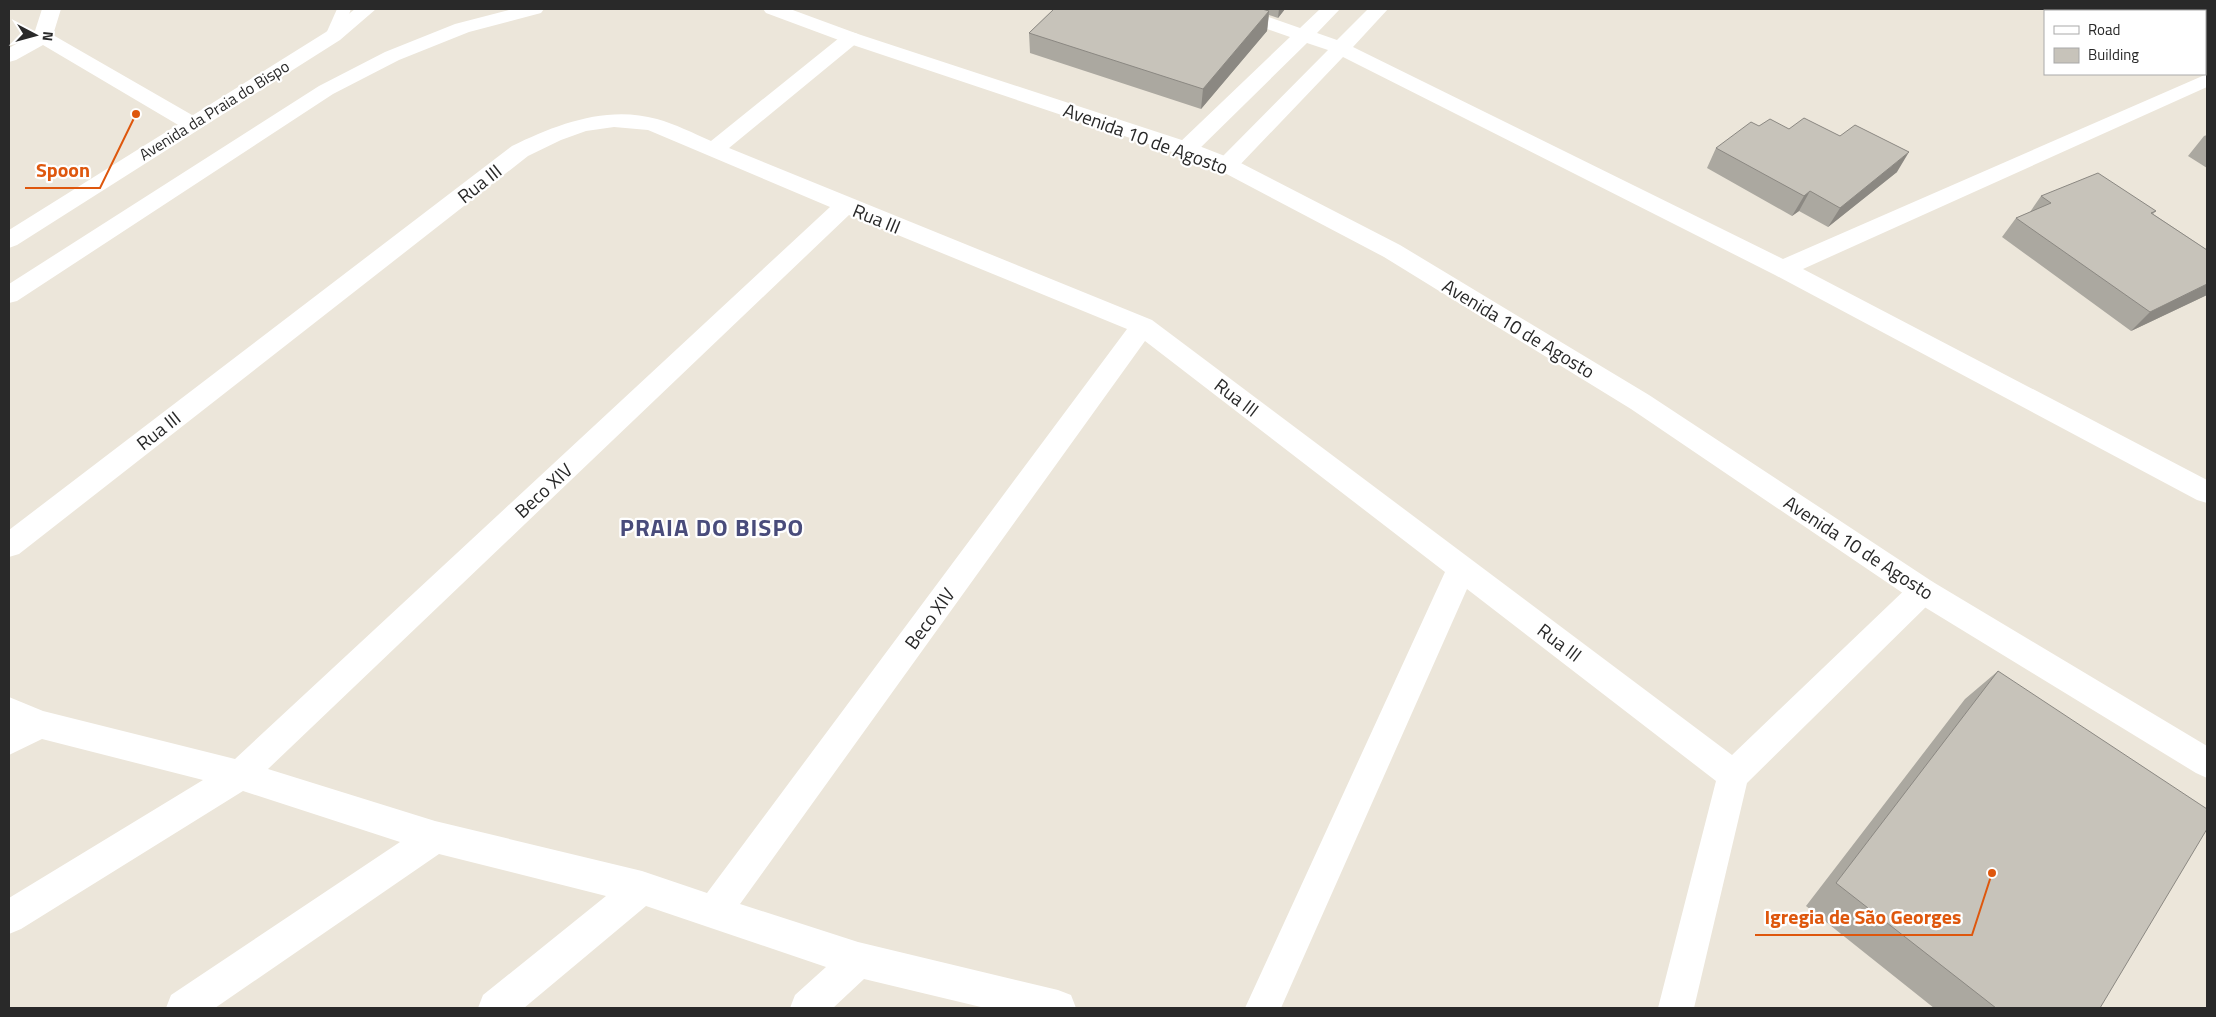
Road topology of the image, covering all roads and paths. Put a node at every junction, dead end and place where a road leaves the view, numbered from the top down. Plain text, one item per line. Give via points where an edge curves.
1 (52, 9) edge
2 (344, 9) edge
3 (366, 9) edge
4 (472, 9) edge
5 (522, 9) edge
6 (534, 9) edge
7 (773, 9) edge
8 (1228, 9) edge
9 (1330, 9) edge
10 (1380, 9) edge
11 (1304, 35) junction
12 (333, 36) junction
13 (43, 37) junction
14 (851, 38) junction
15 (1340, 48) junction
16 (9, 56) edge
17 (2207, 80) edge
18 (192, 124) junction
19 (714, 149) junction
20 (1186, 149) junction
21 (1227, 165) junction
22 (846, 205) junction
23 (9, 240) edge
24 (1783, 269) junction
25 (9, 295) edge
26 (1144, 326) junction
27 (2207, 492) edge
28 (9, 546) edge
29 (1462, 568) junction
30 (1924, 591) junction
31 (9, 711) edge
32 (40, 724) junction
33 (9, 741) edge
34 (2207, 763) edge
35 (240, 774) junction
36 (1734, 775) junction
37 (435, 837) junction
38 (642, 888) junction
39 (714, 911) junction
40 (9, 917) edge
41 (858, 960) junction
42 (184, 1008) edge
43 (496, 1008) edge
44 (808, 1008) edge
45 (1058, 1008) edge
46 (1263, 1008) edge
47 (1676, 1008) edge

1 - 13 street
2 - 12 lane
3 - 12 street, Avenida da Praia do Bispo
4 - 5 street
6 - 25 street via 462,28 392,56 326,90
7 - 14 street, Avenida 10 de Agosto
8 - 11 street
9 - 11 street
10 - 15 street
11 - 15 street
11 - 20 street
12 - 18 street, Avenida da Praia do Bispo
13 - 16 street
13 - 18 street
14 - 19 street
14 - 20 street, Avenida 10 de Agosto
15 - 21 street
15 - 24 street
17 - 24 street
18 - 23 street, Avenida da Praia do Bispo
19 - 22 street, Rua III
19 - 28 street, Rua III via 652,124 628,120 585,123 520,151
20 - 21 street, Avenida 10 de Agosto
21 - 30 street, Avenida 10 de Agosto via 1392,251 1615,387
22 - 26 street, Rua III
22 - 35 street, Beco XIV
24 - 27 street
26 - 29 street, Rua III
26 - 39 street, Beco XIV
29 - 36 street, Rua III
29 - 46 street
30 - 34 street, Avenida 10 de Agosto
30 - 36 street
31 - 32 street
32 - 33 street
32 - 35 street
35 - 37 street
35 - 40 street, Beco XIV
36 - 47 street
37 - 38 street
37 - 42 street
38 - 39 street
38 - 43 street
39 - 41 street
41 - 44 street
41 - 45 street

